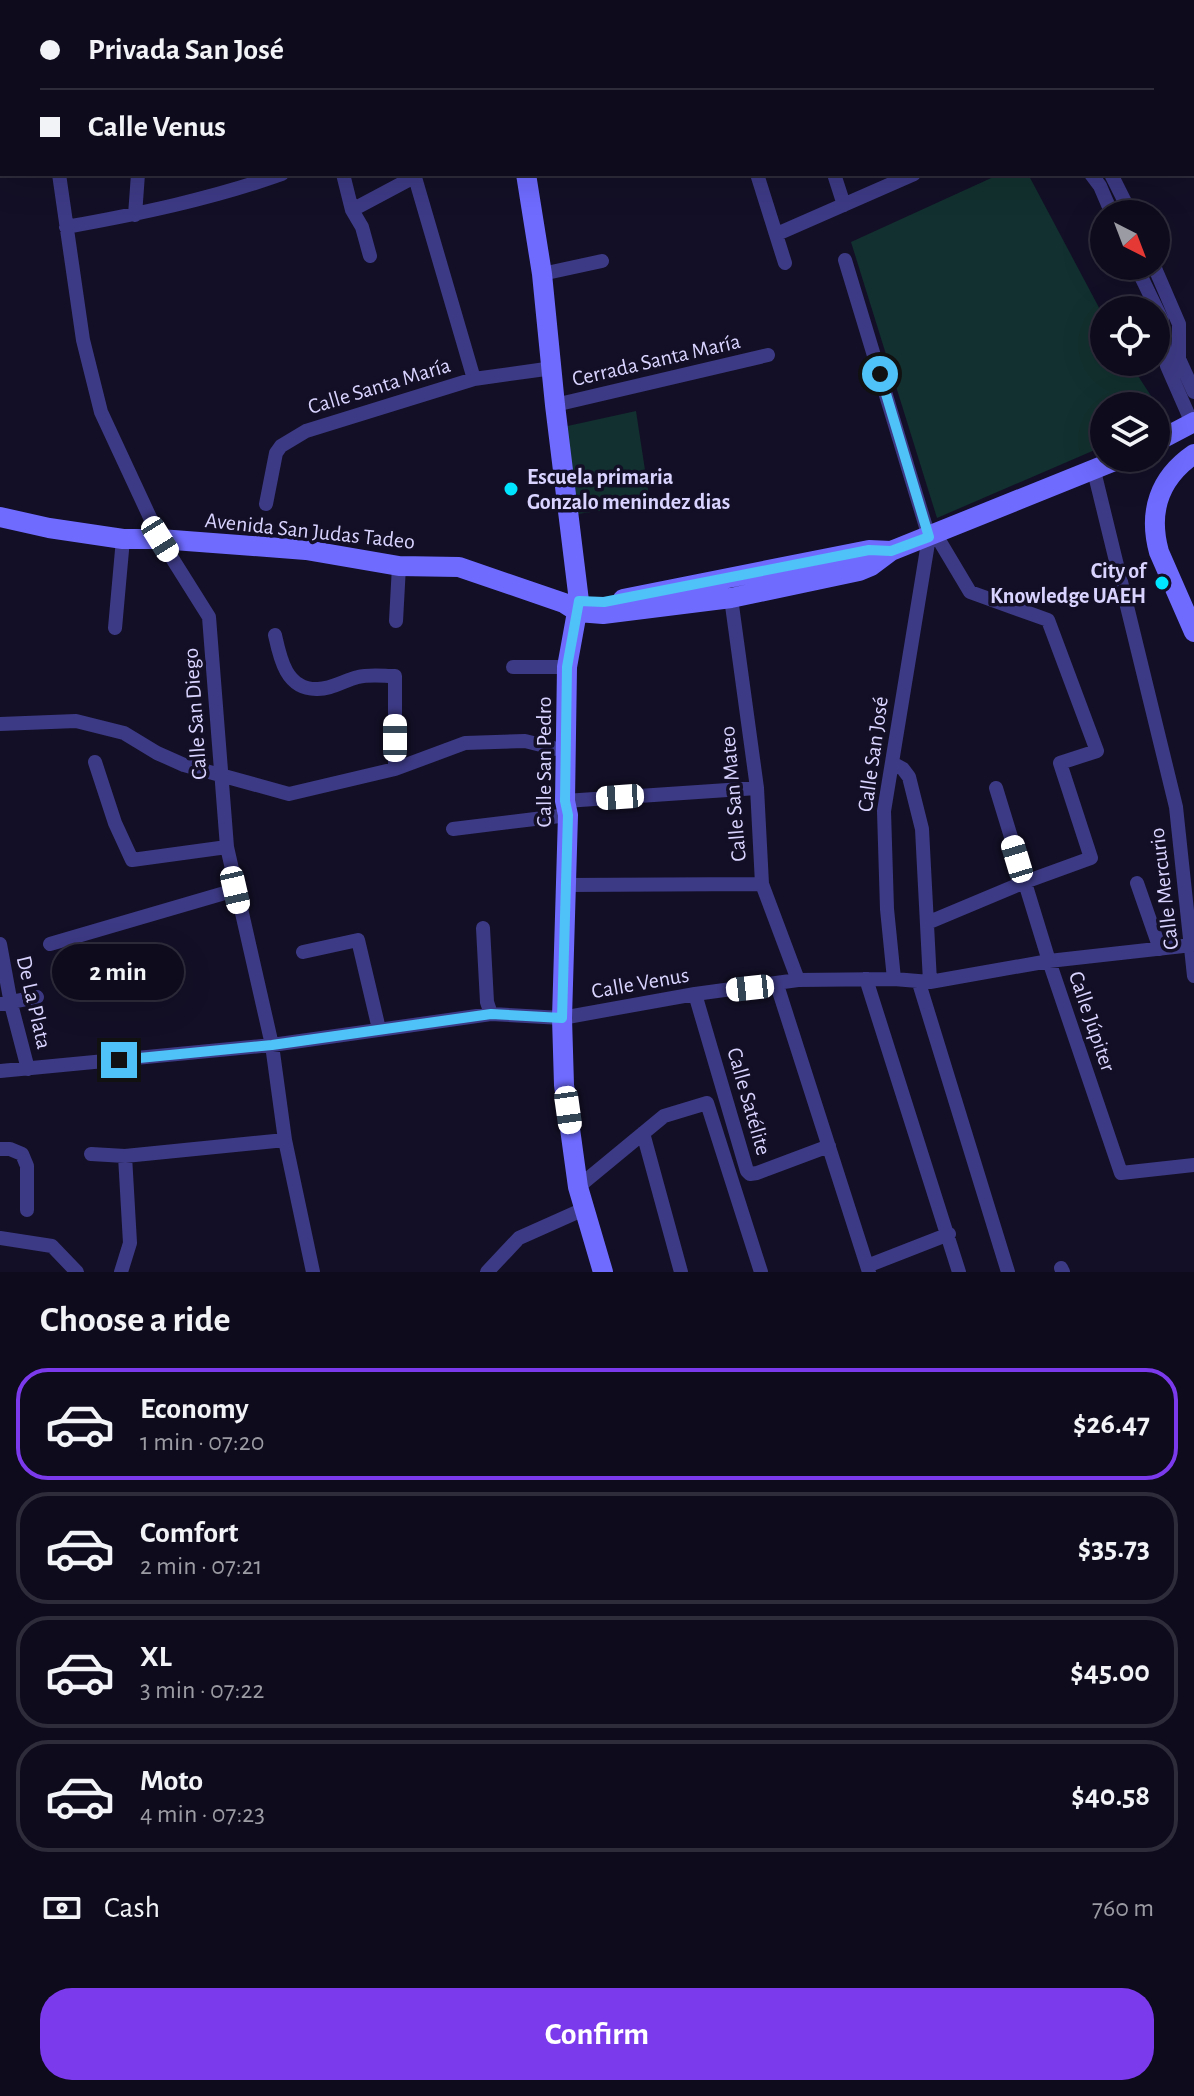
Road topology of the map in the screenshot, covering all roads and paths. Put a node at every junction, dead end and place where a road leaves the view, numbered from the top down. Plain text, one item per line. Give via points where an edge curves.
1 (59, 176) edge
2 (138, 176) edge
3 (276, 176) edge
4 (344, 176) edge
5 (414, 176) edge
6 (526, 176) edge
7 (758, 176) edge
8 (835, 176) edge
9 (909, 176) edge
10 (1092, 176) edge
11 (1116, 176) edge
12 (1106, 200) edge
13 (1126, 200) edge
14 (844, 205) junction
15 (352, 210) junction
16 (135, 215) junction
17 (66, 227) junction
18 (777, 234) junction
19 (370, 256) dead end
20 (845, 260) dead end
21 (602, 261) dead end
22 (785, 263) dead end
23 (542, 274) junction
24 (1143, 280) edge
25 (1160, 280) edge
26 (768, 355) dead end
27 (553, 368) junction
28 (474, 379) junction
29 (1194, 392) edge
30 (555, 405) junction
31 (1193, 423) edge
32 (1170, 435) edge
33 (1194, 454) edge
34 (1092, 472) edge
35 (1094, 472) edge
36 (266, 504) dead end
37 (0, 517) edge
38 (933, 536) junction
39 (123, 539) junction
40 (160, 539) junction
41 (891, 551) junction
42 (399, 566) junction
43 (731, 598) junction
44 (573, 605) junction
45 (396, 621) dead end
46 (115, 628) dead end
47 (1194, 632) edge
48 (275, 635) dead end
49 (513, 667) dead end
50 (567, 667) junction
51 (0, 724) edge
52 (565, 751) junction
53 (95, 762) dead end
54 (892, 763) junction
55 (395, 769) junction
56 (221, 777) junction
57 (757, 788) junction
58 (996, 788) dead end
59 (566, 808) junction
60 (453, 829) dead end
61 (227, 847) junction
62 (1025, 882) junction
63 (1137, 883) dead end
64 (762, 884) junction
65 (565, 885) junction
66 (235, 890) junction
67 (927, 923) junction
68 (483, 928) dead end
69 (0, 944) edge
70 (50, 944) dead end
71 (1192, 945) edge
72 (1160, 949) junction
73 (303, 952) dead end
74 (1049, 961) junction
75 (1194, 976) edge
76 (866, 979) junction
77 (894, 979) junction
78 (798, 980) junction
79 (925, 983) junction
80 (777, 985) junction
81 (695, 994) junction
82 (37, 997) dead end
83 (6, 1004) edge
84 (491, 1014) junction
85 (562, 1018) junction
86 (379, 1029) junction
87 (272, 1045) junction
88 (28, 1069) junction
89 (0, 1071) edge
90 (643, 1133) junction
91 (285, 1140) junction
92 (829, 1146) junction
93 (0, 1149) edge
94 (91, 1154) dead end
95 (125, 1156) junction
96 (1194, 1165) edge
97 (578, 1187) junction
98 (584, 1209) junction
99 (27, 1210) dead end
100 (949, 1234) junction
101 (0, 1238) edge
102 (868, 1269) edge
103 (77, 1272) edge
104 (121, 1272) edge
105 (313, 1272) edge
106 (487, 1272) edge
107 (603, 1272) edge
108 (681, 1272) edge
109 (761, 1272) edge
110 (959, 1272) edge
111 (1008, 1272) edge

1 - 17 street, Calle San Diego
2 - 16 street
3 - 16 street
4 - 15 street
5 - 15 street
5 - 28 street
6 - 23 street, Calle San Pedro
7 - 18 street
8 - 14 street
9 - 14 street
10 - 12 street
11 - 13 street
14 - 18 street
15 - 19 street
16 - 17 street
17 - 40 street, Calle San Diego via 83,340 101,412
18 - 22 street
20 - 38 street
21 - 23 street
23 - 27 street, Calle San Pedro
24 - 31 street via 1162,320 1167,366
25 - 29 street via 1179,324 1179,359
26 - 30 street, Cerrada Santa María
27 - 28 street, Calle Santa María
27 - 30 street, Calle San Pedro
28 - 36 street, Calle Santa María via 306,431 281,446
30 - 44 street, Calle San Pedro
31 - 32 street
33 - 47 street via 1173,471 1155,504 1159,552
34 - 38 street, Avenida San Judas Tadeo
35 - 71 street, Calle Mercurio via 1176,807
37 - 39 street, Avenida San Judas Tadeo
38 - 41 street, Avenida San Judas Tadeo
38 - 54 street, Calle San José
38 - 62 street via 970,592 1048,620 1097,751 1060,763 1091,858
39 - 40 street, Avenida San Judas Tadeo
39 - 46 street
40 - 42 street, Avenida San Judas Tadeo via 306,550
40 - 56 street, Calle San Diego via 209,617
41 - 43 street, Avenida San Judas Tadeo via 859,571
41 - 44 street, Avenida San Judas Tadeo via 869,550
42 - 44 street, Avenida San Judas Tadeo via 459,567
42 - 45 street
43 - 44 street, Avenida San Judas Tadeo via 603,614
43 - 57 street, Calle San Mateo
44 - 50 street, Calle San Pedro
48 - 55 street via 281,665 305,687 317,690 361,676 395,676
49 - 50 street
50 - 52 street, Calle San Pedro
51 - 56 street via 76,721 124,733 157,753
52 - 55 street via 525,741 465,743
52 - 59 street, Calle San Pedro
53 - 61 street via 132,860
54 - 67 street via 909,777 922,829
54 - 77 street, Calle San José via 884,811
55 - 56 street via 289,794
56 - 61 street, Calle San Diego
57 - 59 street
57 - 64 street, Calle San Mateo
58 - 62 street, Calle Júpiter
59 - 60 street
59 - 65 street, Calle San Pedro
61 - 66 street, Calle San Diego
62 - 67 street
62 - 74 street, Calle Júpiter
63 - 72 street
64 - 65 street
64 - 78 street, Calle San Mateo
65 - 85 street, Calle San Pedro
66 - 70 street
66 - 87 street, Calle San Diego
67 - 79 street
68 - 84 street
69 - 83 street, De La Plata
71 - 72 street, Calle Venus
71 - 75 street, Calle Mercurio
72 - 74 street, Calle Venus
73 - 86 street via 358,940
74 - 79 street, Calle Venus
74 - 96 street, Calle Júpiter via 1121,1173
76 - 77 street, Calle Venus
76 - 78 street, Calle Venus
76 - 100 street
77 - 79 street, Calle Venus
78 - 80 street, Calle Venus
79 - 111 street
80 - 81 street, Calle Venus
80 - 92 street
81 - 85 street, Calle Venus
81 - 92 street, Calle Satélite via 750,1174
82 - 83 street
83 - 88 street, De La Plata
84 - 85 street, Calle Venus
84 - 86 street, Calle Venus
85 - 97 street, Calle San Pedro via 564,1085
86 - 87 street, Calle Venus
87 - 88 street, Calle Venus
87 - 91 street, Calle San Diego
88 - 89 street, Calle Venus
90 - 97 street
90 - 108 street
90 - 109 street via 664,1116 707,1103
91 - 95 street
91 - 105 street, Calle San Diego
92 - 102 street
93 - 99 street via 22,1154
94 - 95 street
95 - 104 street via 130,1243
97 - 98 street, Calle San Pedro
98 - 106 street via 519,1238
98 - 107 street, Calle San Pedro
100 - 102 street
100 - 110 street
101 - 103 street via 52,1246

